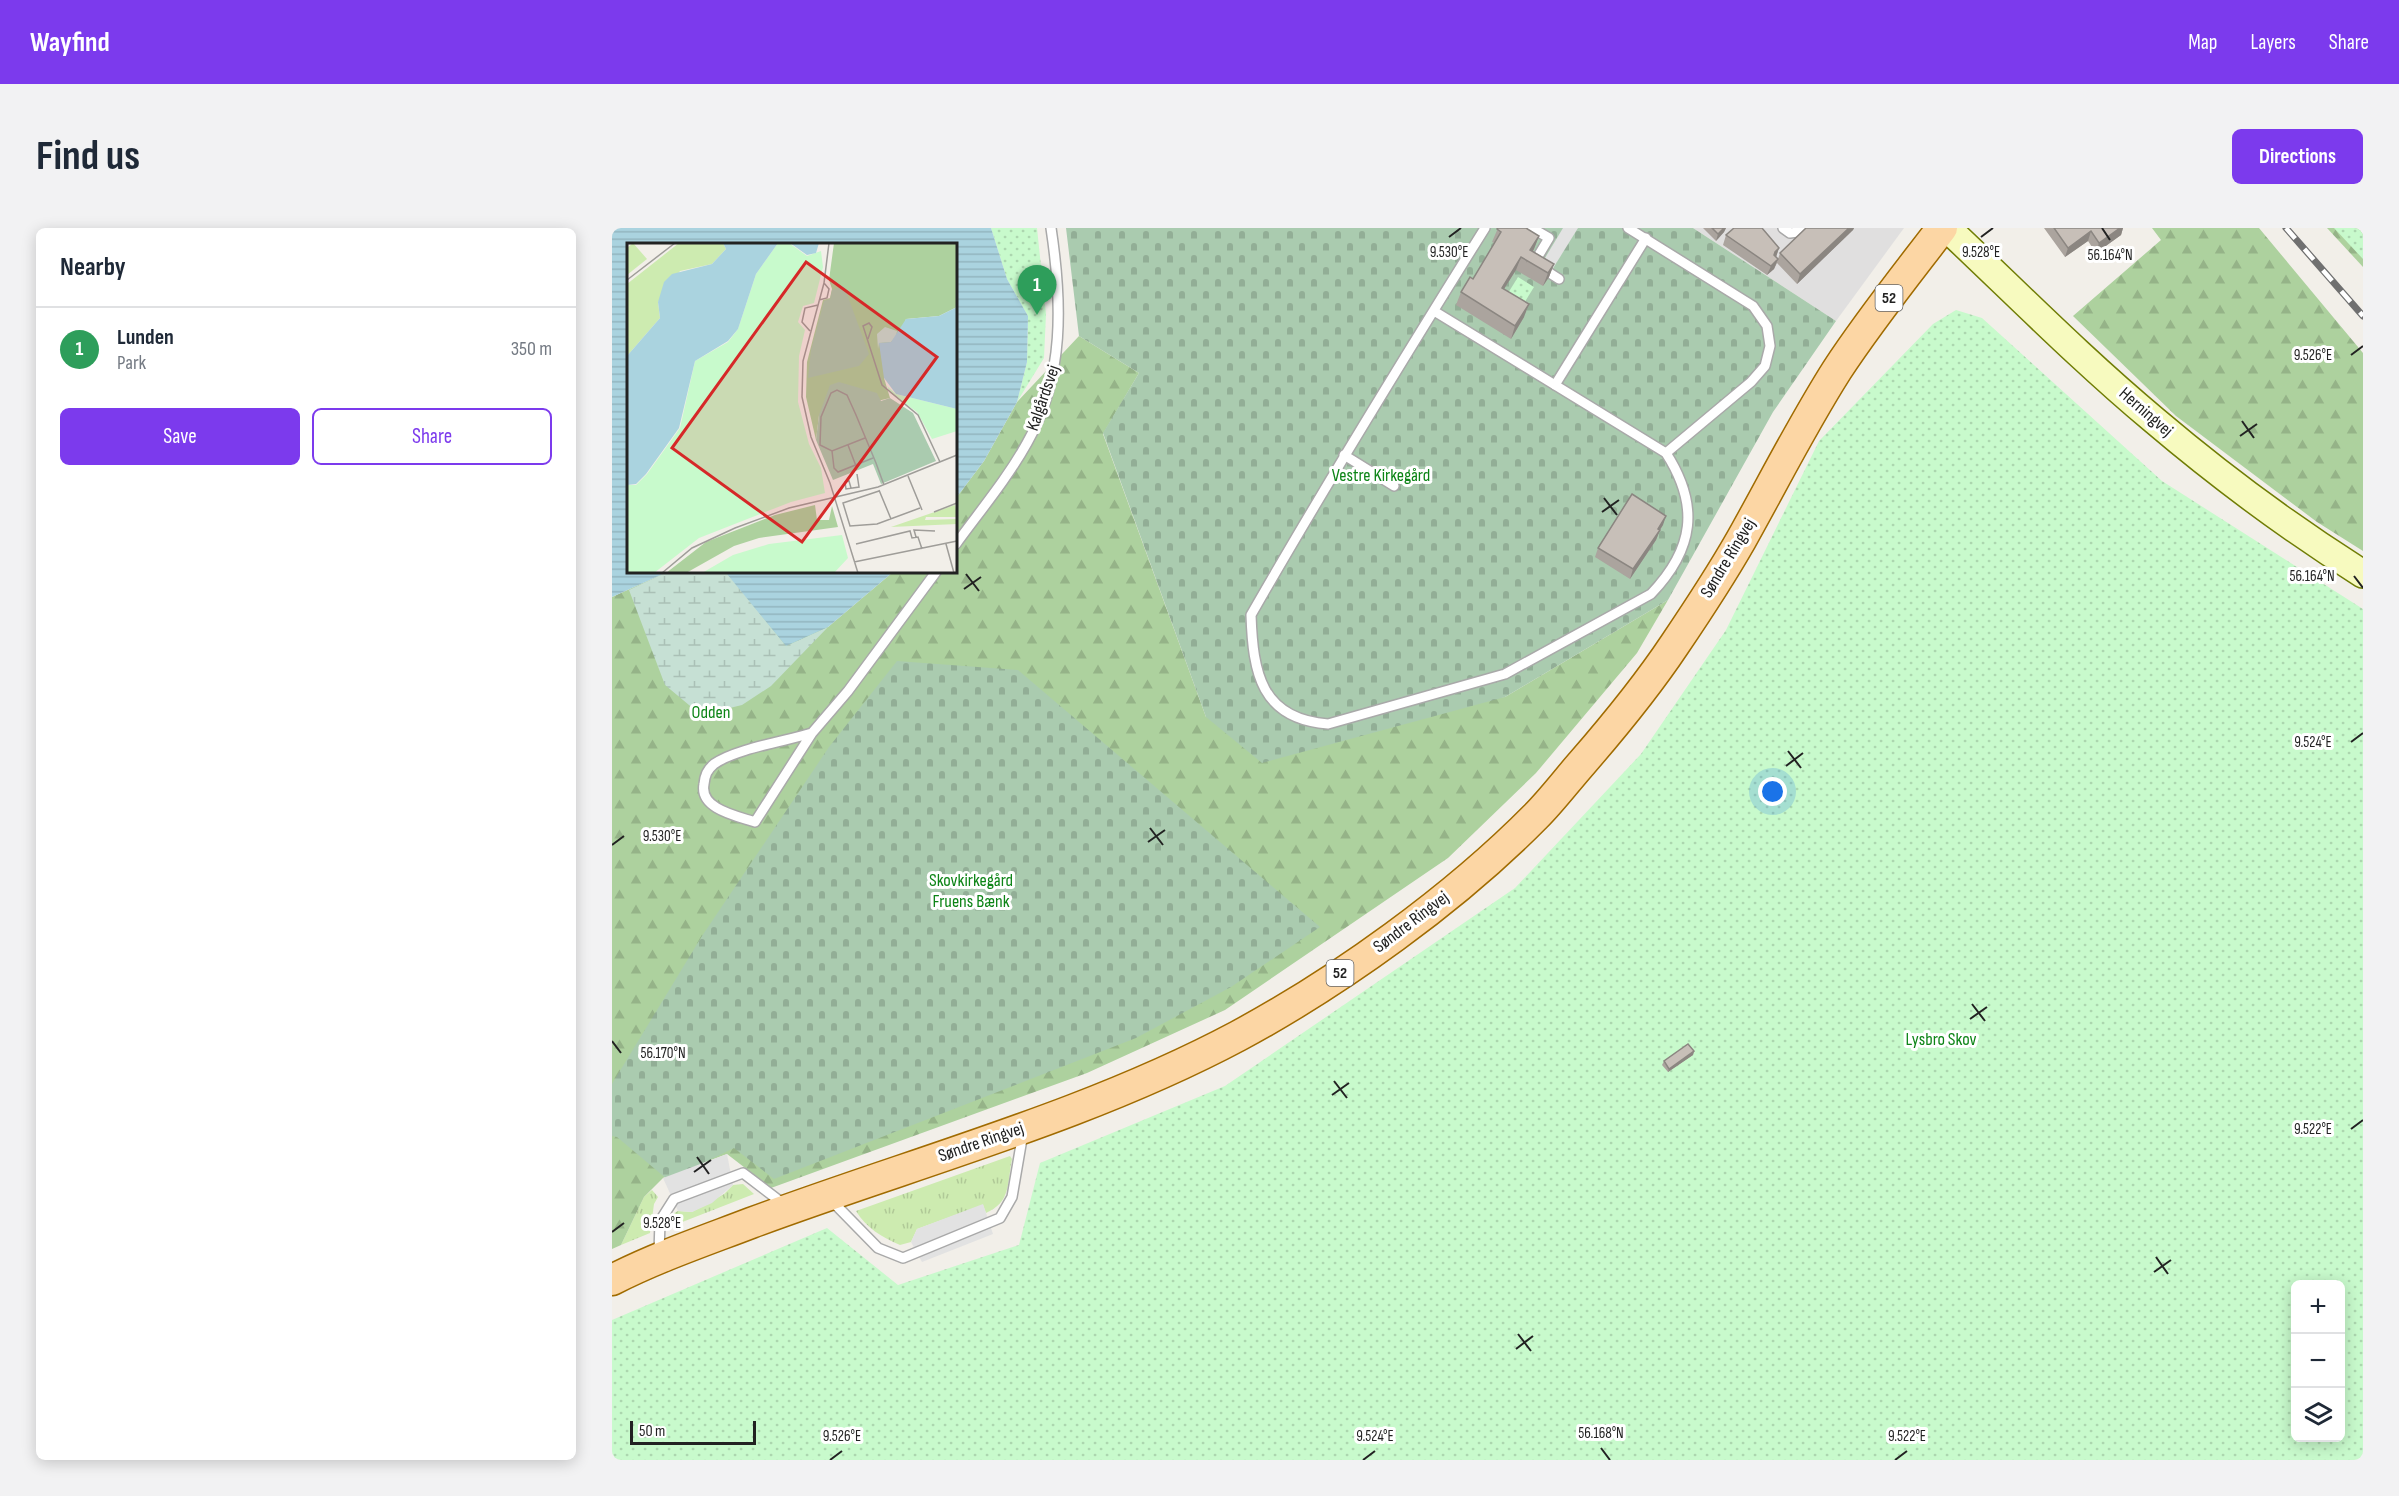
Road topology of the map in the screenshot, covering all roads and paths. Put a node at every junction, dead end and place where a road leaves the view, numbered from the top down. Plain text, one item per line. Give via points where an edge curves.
1 (1051, 228) edge
2 (1485, 228) edge
3 (1532, 228) edge
4 (1555, 228) edge
5 (1628, 228) edge
6 (1783, 228) edge
7 (1803, 228) edge
8 (1942, 228) edge
9 (1947, 228) edge
10 (1549, 238) junction
11 (1646, 238) junction
12 (1559, 279) dead end
13 (1434, 311) junction
14 (1555, 385) junction
15 (1666, 453) junction
16 (1344, 455) junction
17 (1394, 486) dead end
18 (957, 543) edge
19 (935, 573) edge
20 (2363, 574) edge
21 (812, 733) junction
22 (1024, 1127) junction
23 (826, 1196) junction
24 (790, 1209) junction
25 (659, 1258) junction
26 (612, 1280) edge

1 - 18 lane, Kalgårdsvej via 1056,264 1057,356 1052,385 1020,455
2 - 13 lane
3 - 10 lane
4 - 10 lane
5 - 11 lane
6 - 7 lane via 1790,233
8 - 22 main road, Søndre Ringvej / 52 via 1838,369 1738,544 1674,646 1613,727 1537,815 1463,882 1323,985 1238,1036 1154,1076
9 - 20 street, Herningvej via 2152,419 2210,466
10 - 12 lane via 1534,263
11 - 14 lane
11 - 15 lane via 1753,306 1767,326 1770,346 1765,366 1751,382
13 - 14 lane
13 - 16 lane
14 - 15 lane
15 - 16 lane via 1686,494 1687,525 1682,552 1669,575 1651,594 1505,674 1328,724 1309,723 1280,708 1267,694 1252,642 1251,615
16 - 17 lane
19 - 21 lane
21 - 21 lane via 755,822 721,811 708,801 703,790 705,773 715,764 730,756
22 - 23 main road, Søndre Ringvej / 52
22 - 23 lane via 1012,1197 1000,1218 903,1258 878,1248
23 - 24 main road, Søndre Ringvej / 52
24 - 25 main road, Søndre Ringvej / 52
24 - 25 lane via 743,1173 674,1199 660,1221
25 - 26 main road, Søndre Ringvej / 52

